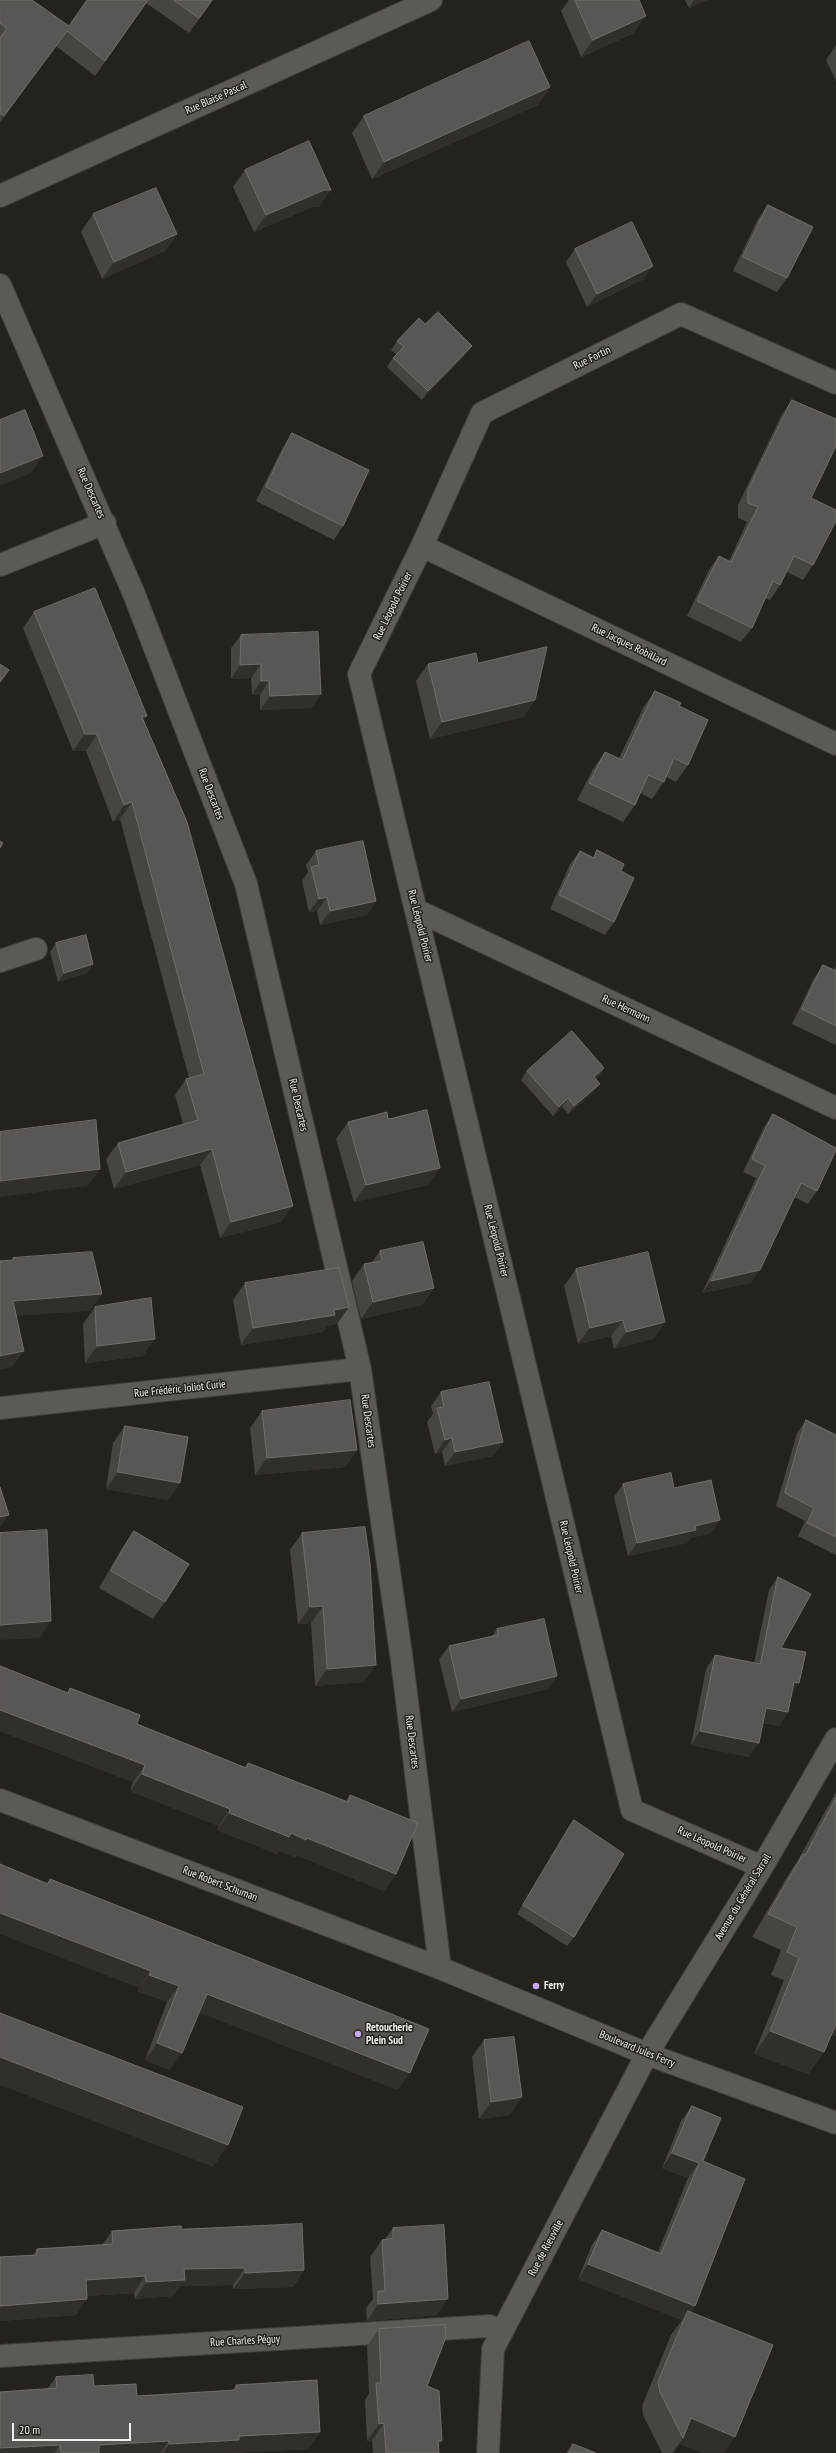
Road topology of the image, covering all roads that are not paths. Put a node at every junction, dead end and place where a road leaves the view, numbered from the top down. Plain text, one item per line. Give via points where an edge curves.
1 (431, 0) edge
2 (0, 196) edge
3 (0, 285) edge
4 (836, 383) edge
5 (105, 523) junction
6 (422, 546) junction
7 (0, 565) edge
8 (836, 744) edge
9 (416, 910) junction
10 (36, 949) dead end
11 (0, 961) edge
12 (836, 1108) edge
13 (360, 1369) junction
14 (0, 1408) edge
15 (836, 1739) edge
16 (0, 1800) edge
17 (762, 1867) junction
18 (440, 1968) junction
19 (647, 2054) junction
20 (836, 2122) edge
21 (490, 2326) dead end
22 (0, 2356) edge
23 (488, 2453) edge

1 - 2 street, Rue Blaise Pascal
3 - 5 street, Rue Descartes
4 - 6 street, Rue Fortin via 681,314 482,413
5 - 7 street
5 - 13 street, Rue Descartes via 246,884
6 - 8 street, Rue Jacques Robillard
6 - 9 street, Rue Léopold Poirier via 359,674
9 - 12 street, Rue Hermann
9 - 17 street, Rue Léopold Poirier via 632,1810
10 - 11 street
13 - 14 street, Rue Frédéric Joliot Curie
13 - 18 street, Rue Descartes via 402,1661
15 - 17 street, Avenue du Général Sarrail
16 - 18 street, Rue Robert Schuman
17 - 19 street, Avenue du Général Sarrail
18 - 19 street, Boulevard Jules Ferry
19 - 20 street, Boulevard Jules Ferry
19 - 23 street, Rue de Rieuville via 493,2349
21 - 22 street, Rue Charles Péguy

